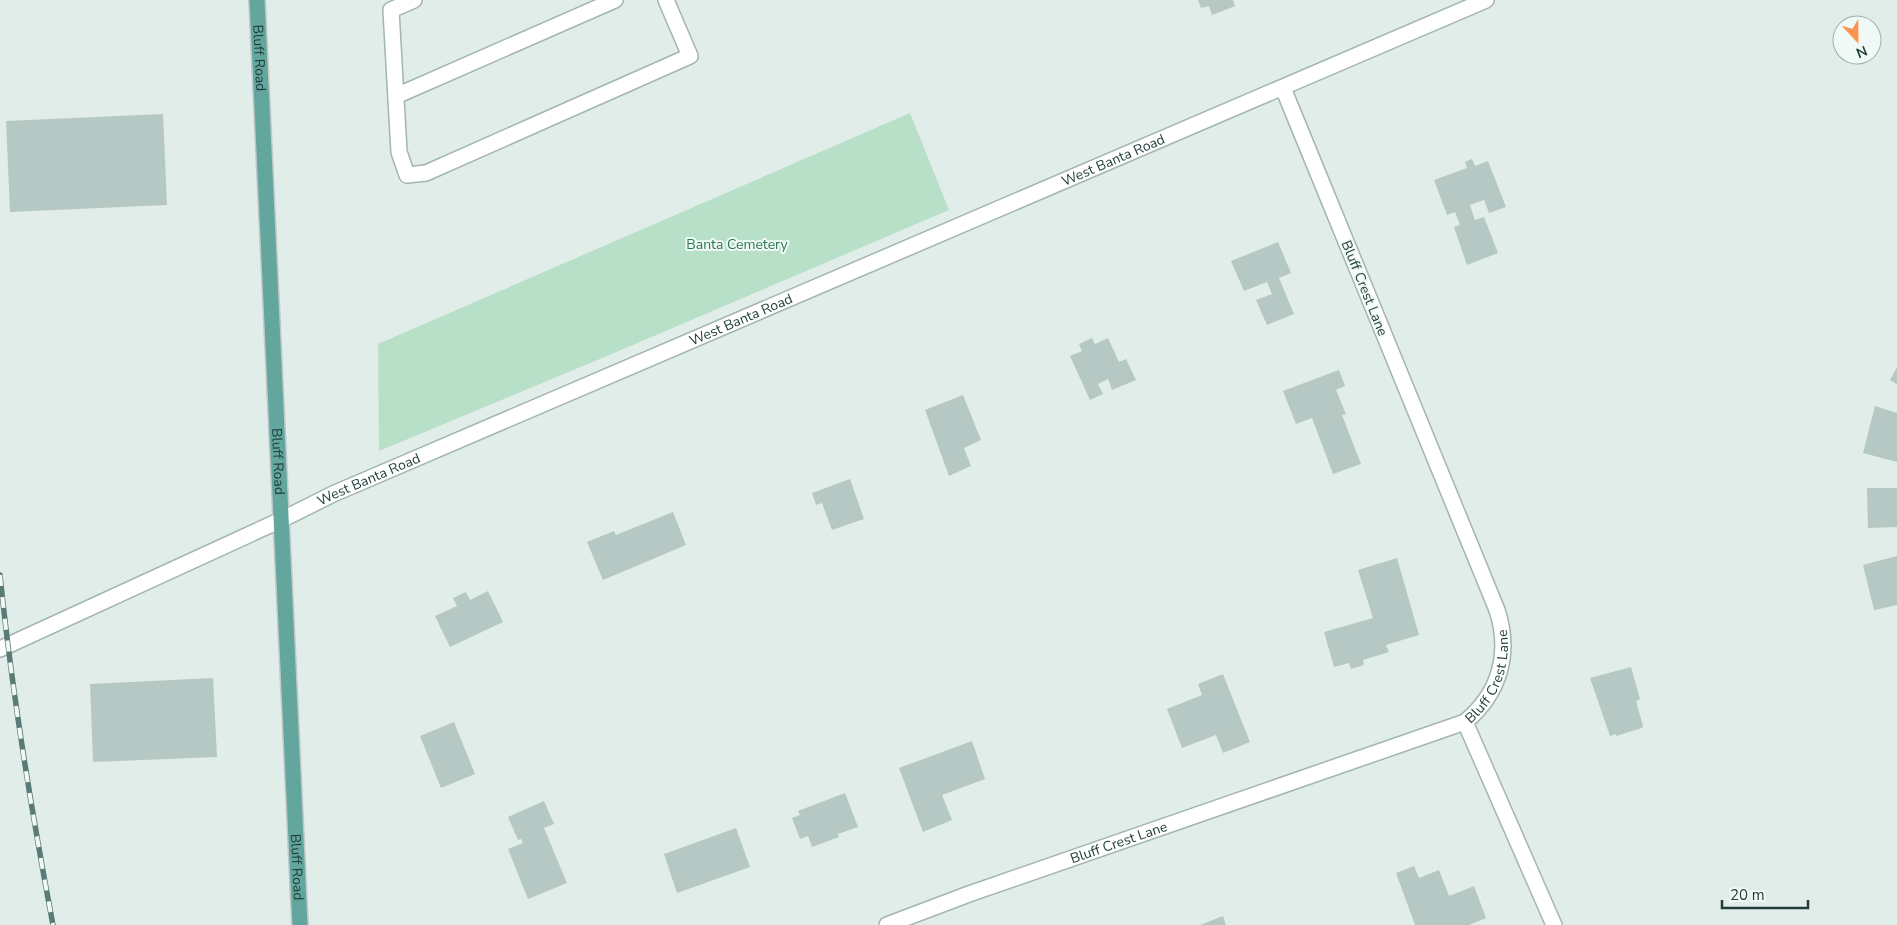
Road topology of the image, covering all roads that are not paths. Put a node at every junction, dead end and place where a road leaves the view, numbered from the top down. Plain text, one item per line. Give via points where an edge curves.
1 (256, 0) edge
2 (414, 0) edge
3 (615, 0) edge
4 (666, 0) edge
5 (1486, 0) edge
6 (1283, 88) junction
7 (396, 96) junction
8 (283, 519) junction
9 (0, 649) edge
10 (1465, 722) junction
11 (300, 925) edge
12 (887, 925) edge
13 (1554, 925) edge

1 - 8 main road, Bluff Road
2 - 7 street via 391,10
3 - 7 street
4 - 7 street via 690,56 426,173 407,175 398,152
5 - 6 street, West Banta Road
6 - 8 street, West Banta Road via 333,494
6 - 10 street, Bluff Crest Lane via 1502,624 1504,652 1498,679 1485,703
8 - 9 street, West Banta Road
8 - 11 main road, Bluff Road
10 - 12 street, Bluff Crest Lane
10 - 13 street

